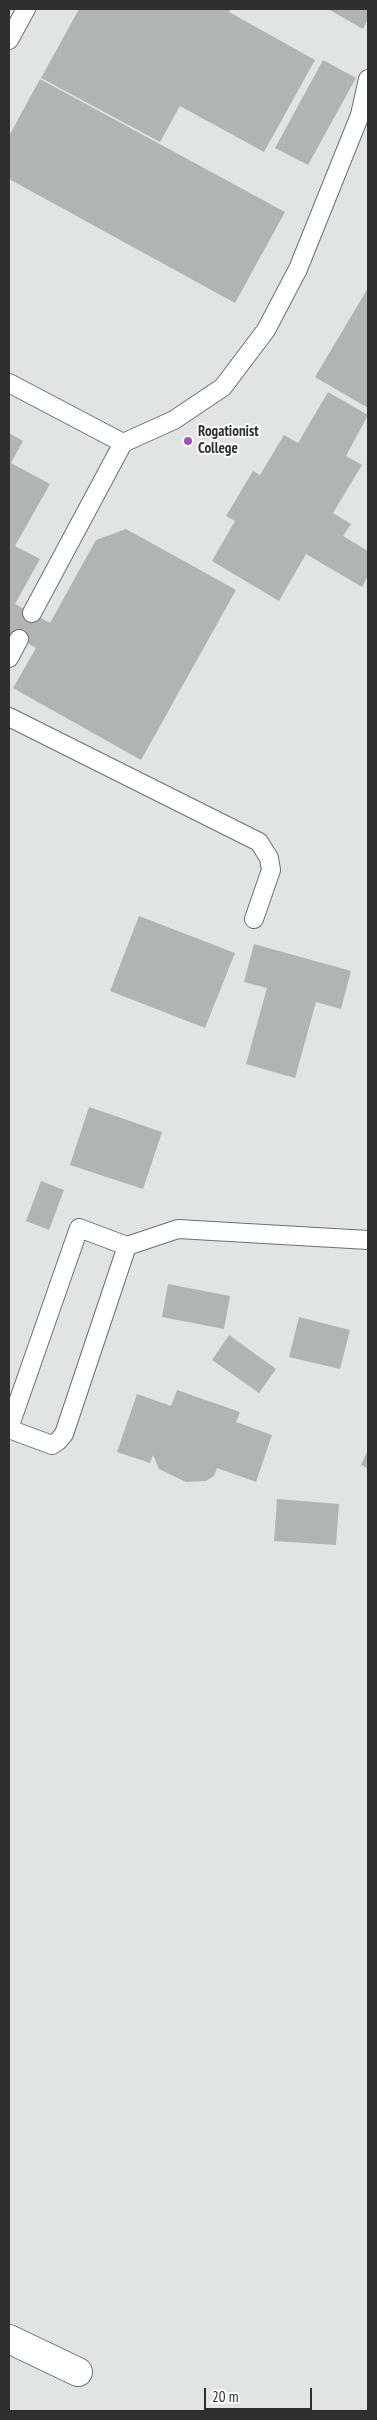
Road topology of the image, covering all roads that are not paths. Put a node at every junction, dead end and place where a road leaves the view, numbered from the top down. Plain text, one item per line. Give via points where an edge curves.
1 (26, 9) edge
2 (9, 40) edge
3 (368, 78) edge
4 (9, 383) edge
5 (122, 443) junction
6 (32, 614) dead end
7 (19, 639) dead end
8 (9, 658) edge
9 (9, 717) edge
10 (254, 919) dead end
11 (368, 1240) edge
12 (127, 1246) junction
13 (9, 1429) edge
14 (9, 2339) edge
15 (78, 2372) dead end

1 - 2 lane
3 - 5 lane via 360,115 298,269 266,330 223,387 174,420
4 - 5 lane
5 - 6 lane
7 - 8 lane
9 - 10 lane via 259,842 269,858 271,870
11 - 12 lane via 178,1229
12 - 13 lane via 64,1434 52,1445
12 - 13 lane via 79,1228
14 - 15 street

